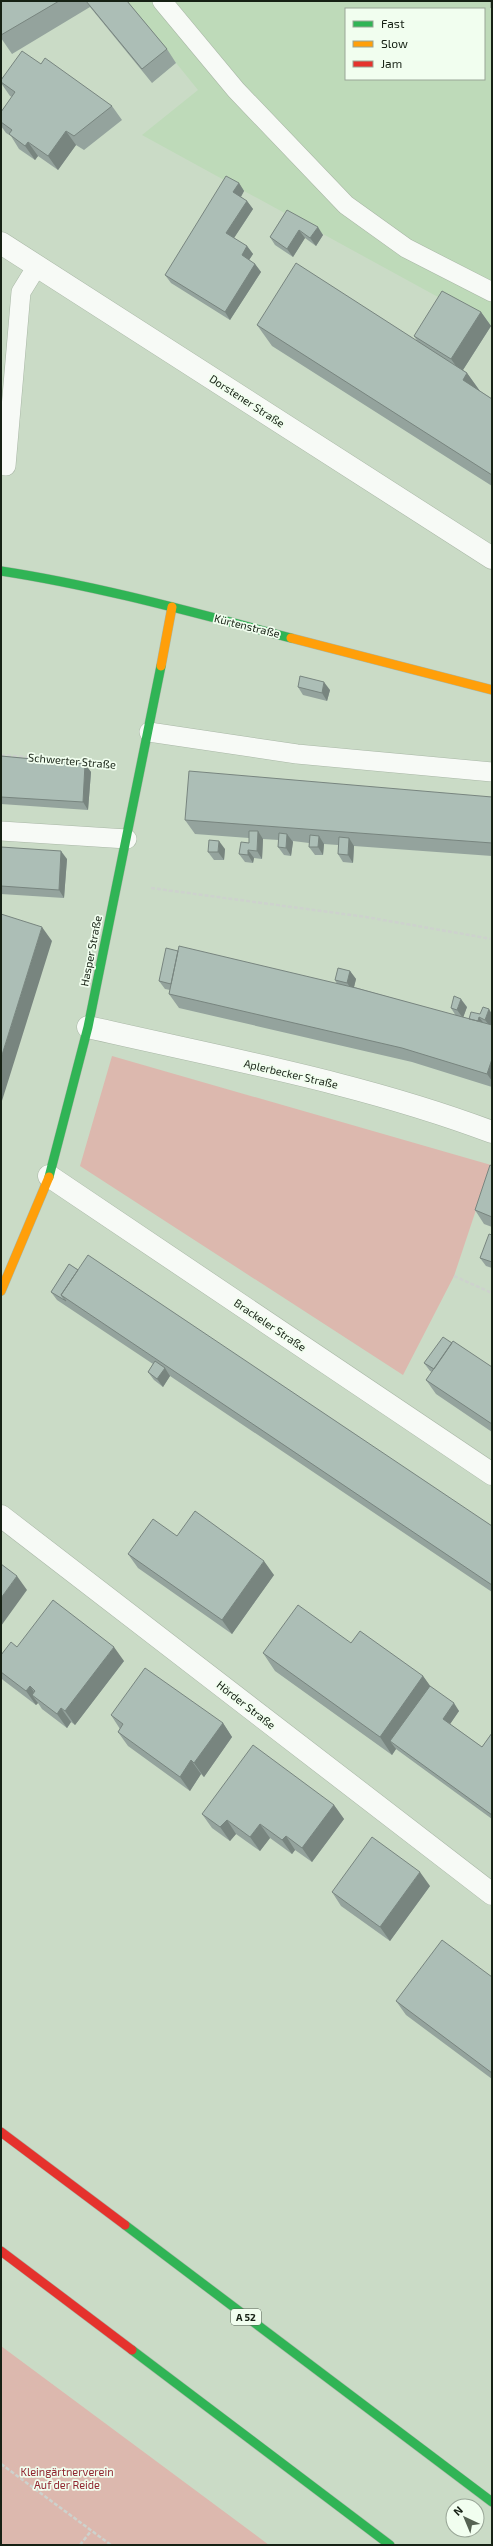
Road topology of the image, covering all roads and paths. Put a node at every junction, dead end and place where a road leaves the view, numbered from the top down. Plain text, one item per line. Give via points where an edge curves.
1 (162, 1) edge
2 (1, 244) edge
3 (37, 266) junction
4 (492, 292) edge
5 (6, 466) dead end
6 (492, 558) edge
7 (1, 571) edge
8 (172, 607) junction
9 (492, 690) edge
10 (149, 732) junction
11 (1, 755) edge
12 (142, 767) junction
13 (492, 772) edge
14 (1, 831) edge
15 (127, 839) junction
16 (117, 884) junction
17 (492, 940) edge
18 (88, 1027) junction
19 (492, 1132) edge
20 (49, 1176) junction
21 (454, 1276) dead end
22 (1, 1291) edge
23 (492, 1293) edge
24 (492, 1474) edge
25 (1, 1516) edge
26 (492, 1894) edge
27 (1, 2132) edge
28 (1, 2251) edge
29 (1, 2464) edge
30 (492, 2502) edge
31 (92, 2531) junction
32 (80, 2545) edge
33 (111, 2545) edge
34 (390, 2545) edge

1 - 4 lane via 236,90 346,205 406,248
2 - 3 street, Dorstener Straße
3 - 5 lane via 21,292
3 - 6 street, Dorstener Straße
7 - 8 main road, Kürtenstraße via 38,576
8 - 9 main road, Kürtenstraße
8 - 10 main road, Hasper Straße
10 - 12 main road, Hasper Straße
10 - 13 lane via 297,754
11 - 12 path, Schwerter Straße
12 - 15 main road, Hasper Straße
14 - 15 lane
15 - 16 main road, Hasper Straße
16 - 17 path via 366,917
16 - 18 main road, Hasper Straße
18 - 19 street, Aplerbecker Straße via 315,1079 444,1114
18 - 20 main road, Hasper Straße
20 - 22 main road, Hasper Straße
20 - 24 street, Brackeler Straße
21 - 23 path
25 - 26 street, Hörder Straße
27 - 30 main road, A 52
28 - 34 main road
29 - 31 path
31 - 32 path
31 - 33 path

